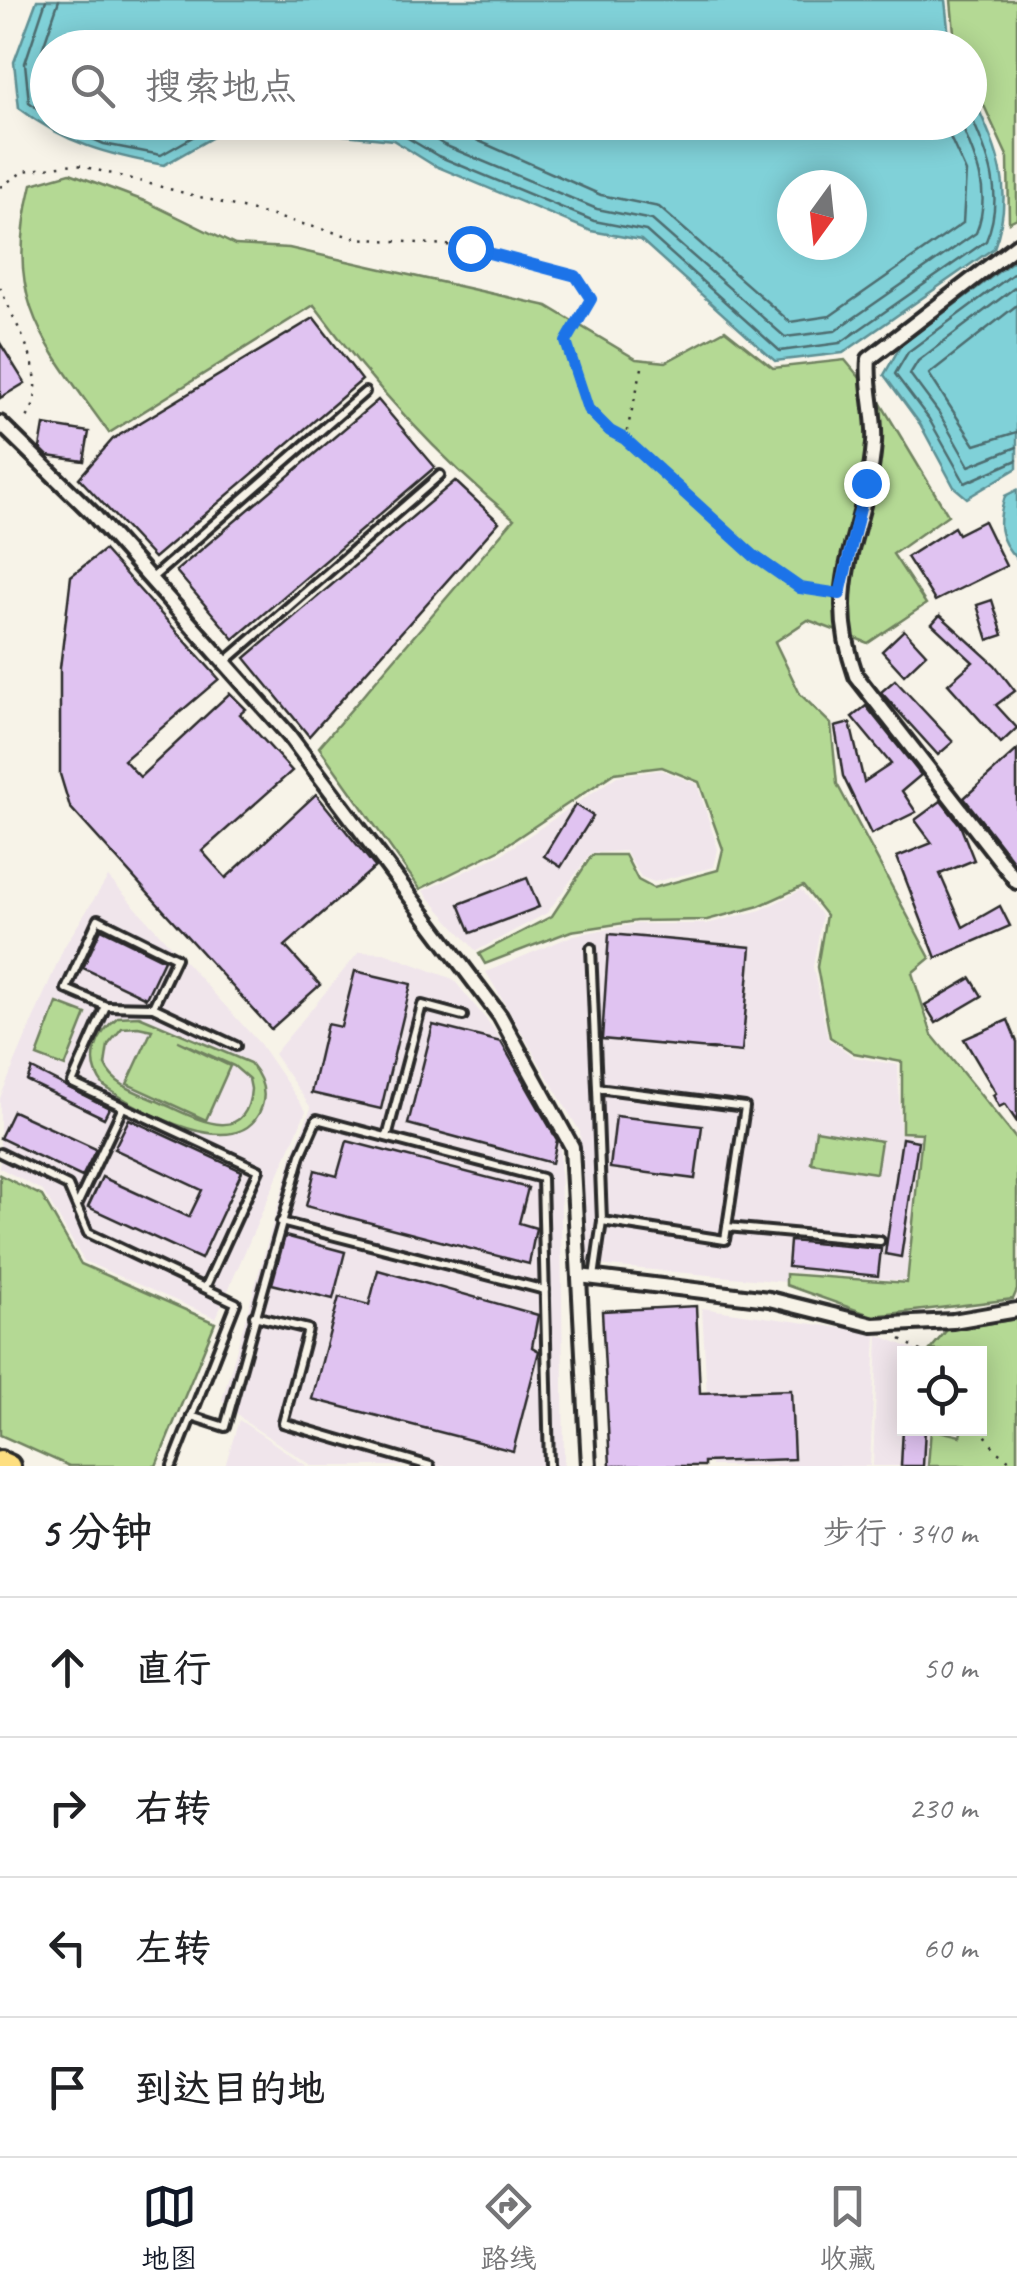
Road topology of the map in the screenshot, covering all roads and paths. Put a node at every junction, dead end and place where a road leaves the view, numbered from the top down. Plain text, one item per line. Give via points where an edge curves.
1 (0, 187) edge
2 (1017, 244) edge
3 (0, 287) edge
4 (642, 368) dead end
5 (365, 392) dead end
6 (0, 423) edge
7 (12, 435) junction
8 (625, 439) junction
9 (440, 475) dead end
10 (150, 579) junction
11 (840, 594) junction
12 (224, 662) junction
13 (1017, 882) edge
14 (591, 948) dead end
15 (106, 1006) junction
16 (153, 1007) junction
17 (463, 1016) dead end
18 (236, 1046) dead end
19 (597, 1088) junction
20 (123, 1106) junction
21 (387, 1137) junction
22 (0, 1153) edge
23 (76, 1206) junction
24 (281, 1222) junction
25 (602, 1222) junction
26 (727, 1226) junction
27 (880, 1241) dead end
28 (586, 1277) junction
29 (204, 1288) junction
30 (544, 1290) junction
31 (1017, 1310) edge
32 (254, 1316) junction
33 (873, 1325) junction
34 (911, 1346) edge
35 (191, 1416) junction
36 (986, 1436) edge
37 (0, 1462) edge
38 (9, 1466) edge
39 (172, 1466) edge
40 (430, 1466) edge
41 (549, 1466) edge
42 (589, 1466) edge
43 (1016, 1466) edge

1 - 8 path via 24,171 74,164 356,238 470,248 576,276 591,299 566,342 570,364 588,409
2 - 11 street via 869,358 874,440
3 - 7 path via 40,383 31,414
4 - 8 path
5 - 10 lane
6 - 7 street
7 - 10 street
8 - 11 path via 754,556 800,588
9 - 12 lane
10 - 12 street
11 - 13 street via 844,643 856,676
12 - 28 street via 288,734 500,1016 572,1147
14 - 19 lane
15 - 16 lane
15 - 16 lane via 66,989 98,919 176,958
15 - 20 lane via 72,1083
16 - 18 lane
17 - 21 lane via 422,1005
19 - 25 lane
19 - 26 lane via 746,1108
20 - 23 lane
20 - 29 lane via 259,1170
21 - 24 lane via 317,1119
21 - 30 lane via 542,1178
22 - 23 lane via 68,1186
23 - 29 lane via 88,1233
24 - 30 lane
24 - 32 lane
25 - 26 lane via 725,1240
25 - 28 lane
26 - 27 lane
28 - 33 street via 768,1299
28 - 42 street
29 - 35 lane via 236,1303
30 - 41 lane
31 - 33 street
32 - 35 lane via 225,1427
32 - 40 lane via 308,1329 283,1423
33 - 34 path
35 - 39 lane
36 - 43 path
37 - 38 main road

